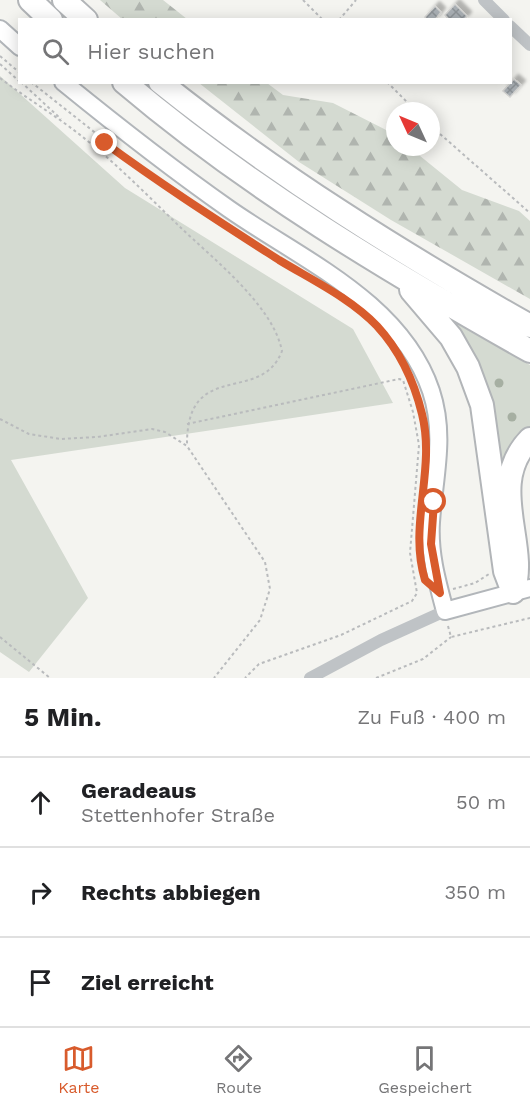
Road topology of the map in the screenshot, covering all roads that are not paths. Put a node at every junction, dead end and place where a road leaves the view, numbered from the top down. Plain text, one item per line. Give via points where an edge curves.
1 (30, 0) edge
2 (64, 0) edge
3 (484, 0) edge
4 (49, 18) edge
5 (84, 18) edge
6 (502, 18) edge
7 (512, 28) edge
8 (0, 29) edge
9 (18, 45) edge
10 (530, 45) edge
11 (66, 84) edge
12 (126, 84) edge
13 (163, 84) edge
14 (401, 277) junction
15 (530, 326) edge
16 (530, 351) edge
17 (530, 439) edge
18 (524, 548) edge
19 (516, 584) edge
20 (445, 611) junction
21 (314, 677) edge

1 - 4 highway
2 - 5 highway
3 - 6 street
7 - 10 street
8 - 9 street
11 - 20 street via 230,209 375,308 408,345 431,391 439,426 431,544
12 - 14 highway via 278,199
13 - 15 highway via 250,152 321,200 411,258
14 - 16 highway
14 - 19 highway via 451,337 468,367 482,405
17 - 18 highway via 516,463 510,488
18 - 19 highway
19 - 20 street
20 - 21 street

